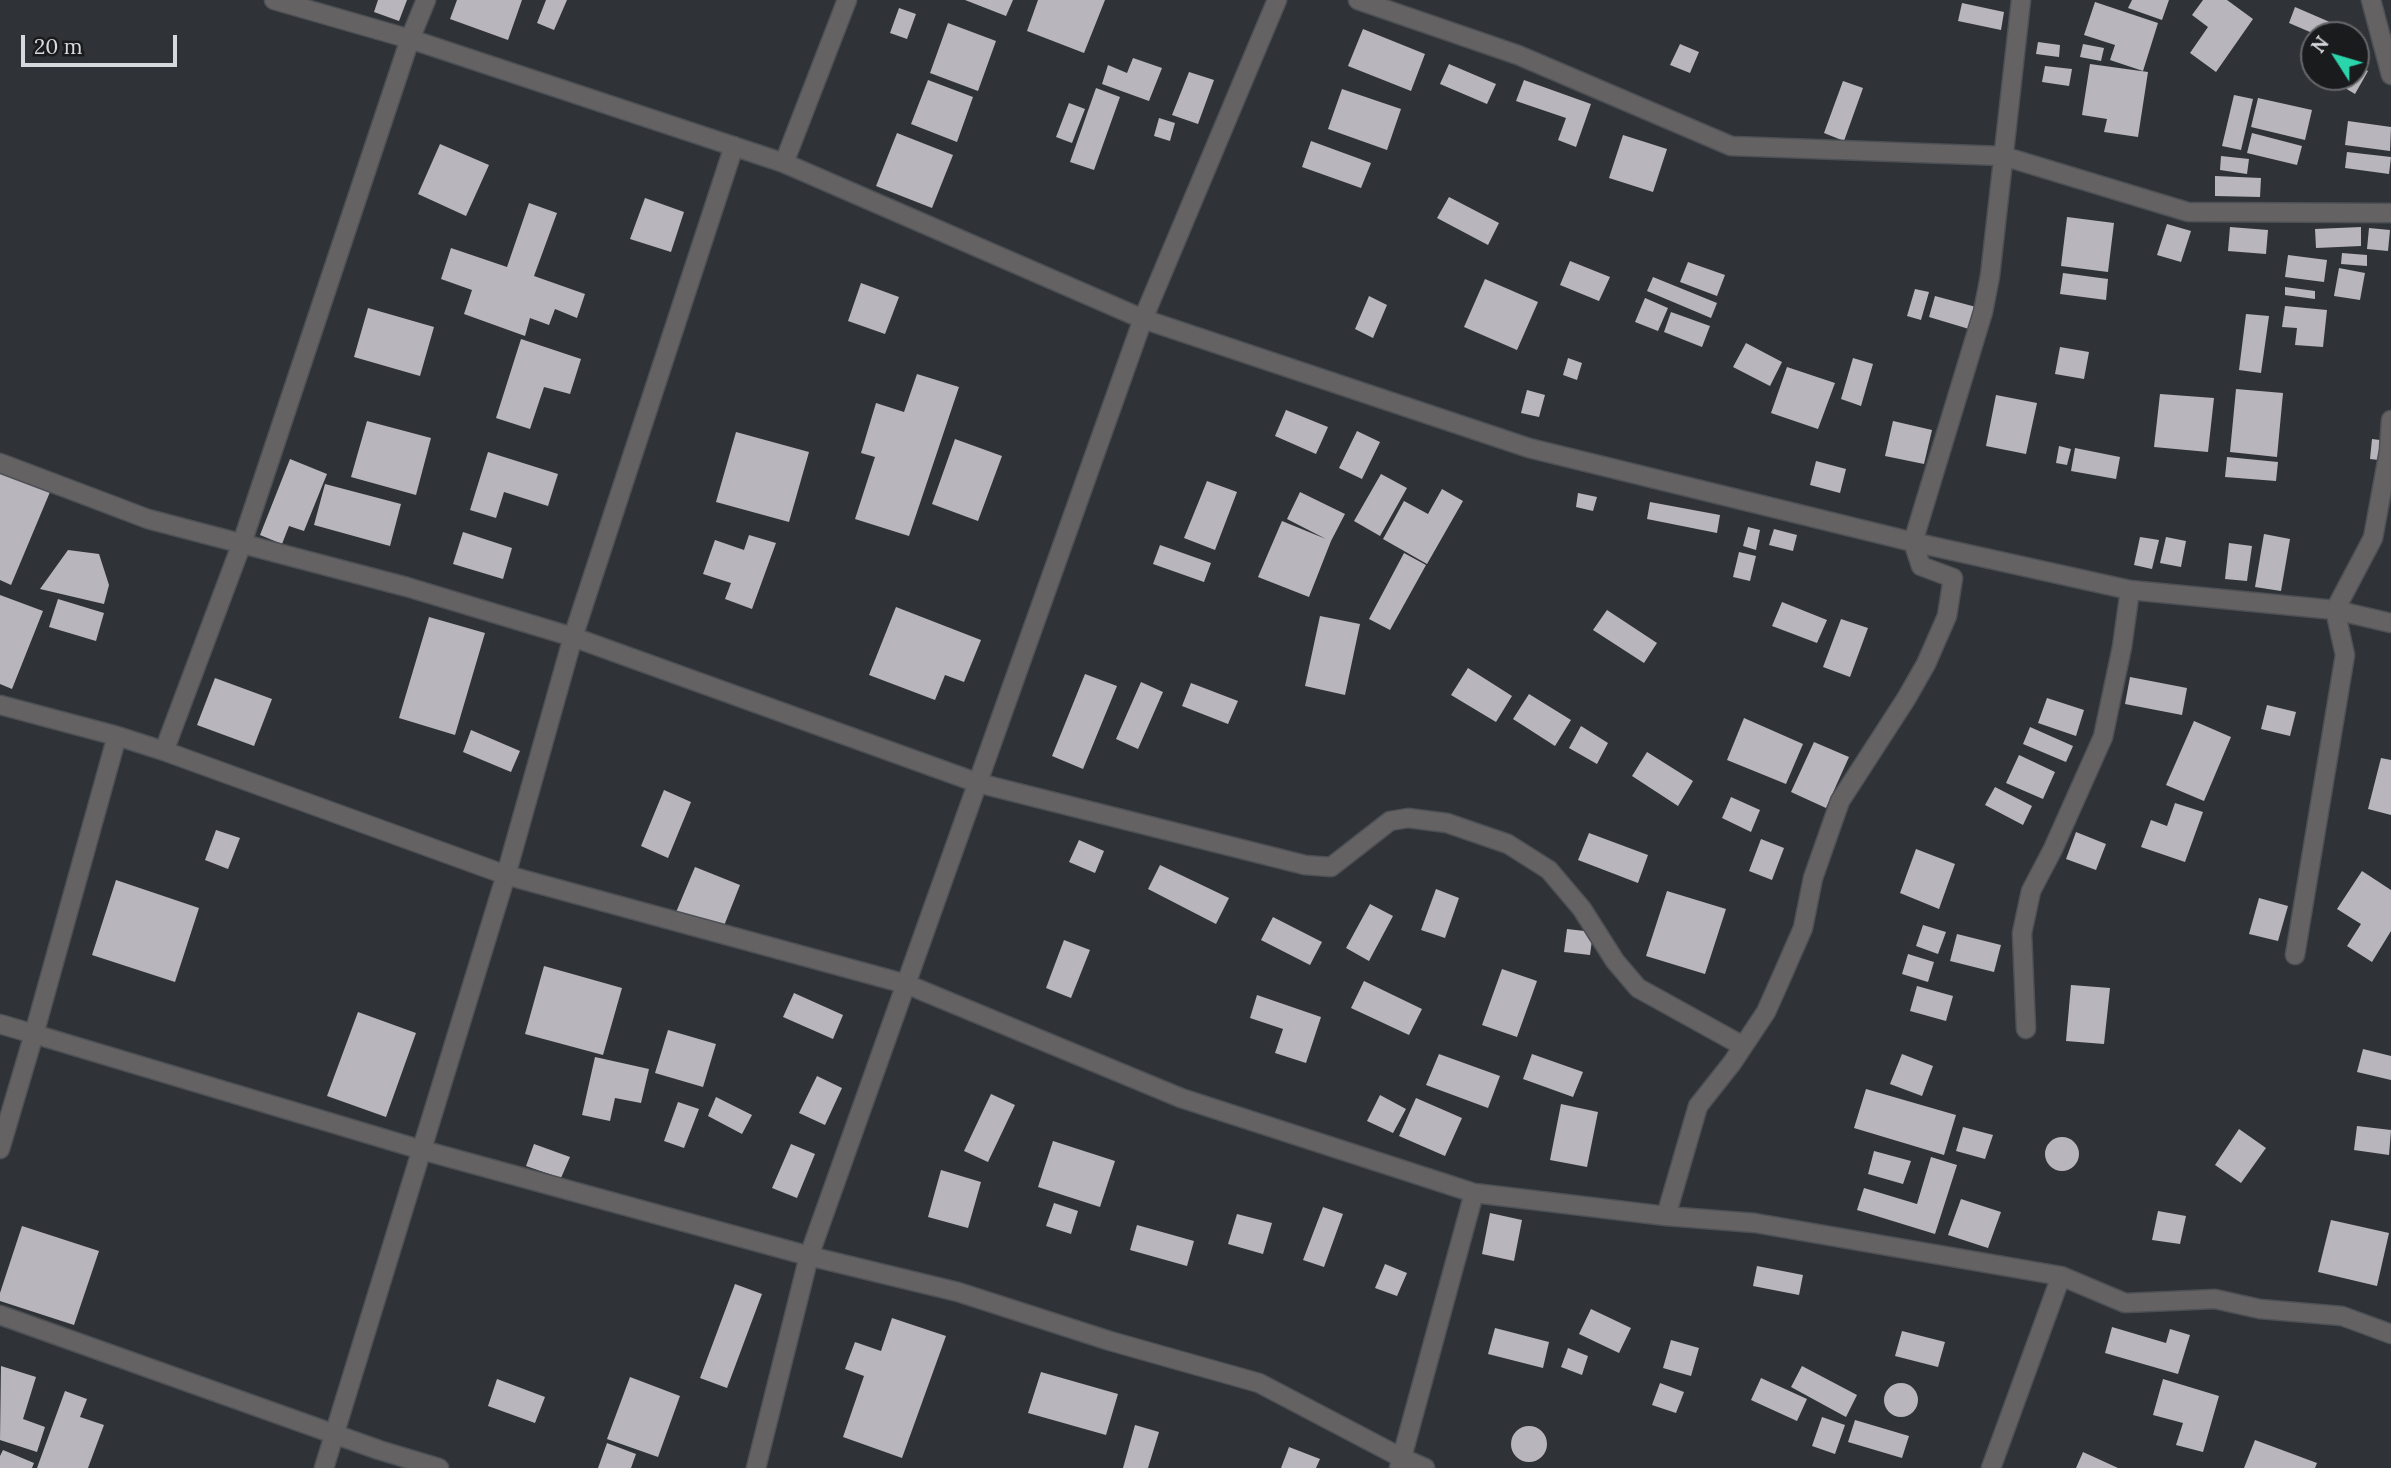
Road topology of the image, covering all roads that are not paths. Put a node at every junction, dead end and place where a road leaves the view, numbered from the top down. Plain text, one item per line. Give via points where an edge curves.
1 (274, 0) edge
2 (426, 0) edge
3 (847, 0) edge
4 (1277, 0) edge
5 (1358, 0) edge
6 (2021, 0) edge
7 (2371, 0) edge
8 (410, 40) junction
9 (2391, 75) edge
10 (734, 146) junction
11 (2003, 156) junction
12 (784, 163) junction
13 (2391, 213) edge
14 (1143, 318) junction
15 (2391, 420) edge
16 (0, 463) edge
17 (1913, 541) junction
18 (242, 543) junction
19 (2130, 590) junction
20 (2335, 610) junction
21 (2391, 623) edge
22 (573, 637) junction
23 (0, 705) edge
24 (117, 736) junction
25 (164, 751) junction
26 (978, 783) junction
27 (506, 875) junction
28 (2295, 955) dead end
29 (906, 984) junction
30 (0, 1024) edge
31 (2026, 1029) dead end
32 (34, 1034) junction
33 (1743, 1046) junction
34 (0, 1149) edge
35 (422, 1150) junction
36 (1474, 1193) junction
37 (1666, 1216) junction
38 (809, 1256) junction
39 (2061, 1276) junction
40 (0, 1315) edge
41 (2391, 1334) edge
42 (335, 1434) junction
43 (1401, 1463) edge
44 (324, 1468) edge
45 (439, 1468) edge
46 (756, 1468) edge
47 (1425, 1468) edge
48 (1991, 1468) edge

1 - 8 street
2 - 8 street
3 - 12 street
4 - 14 street
5 - 11 street via 1518,55 1731,146
6 - 11 street
7 - 9 street
8 - 10 street
8 - 18 street
10 - 12 street
10 - 22 street
11 - 13 street via 2188,212
11 - 17 street via 1983,312
12 - 14 street
14 - 17 street via 1529,447
14 - 26 street
15 - 20 street via 2373,538
16 - 18 street via 148,519
17 - 19 street
17 - 33 street via 1921,566 1953,578 1947,616 1906,699 1840,801 1802,928 1766,1012
18 - 22 street
18 - 25 street
19 - 20 street
19 - 31 street via 2103,737 2031,891 2022,933
20 - 21 street
20 - 28 street via 2345,656
22 - 26 street
22 - 27 street
23 - 24 street
24 - 25 street
24 - 32 street
25 - 27 street
26 - 29 street
26 - 33 street via 1305,865 1331,867 1390,821 1408,818 1447,823 1508,844 1549,870 1638,988
27 - 29 street
27 - 35 street
29 - 36 street via 1181,1098
29 - 38 street
30 - 32 street
32 - 34 street
32 - 35 street
33 - 37 street via 1698,1106
35 - 38 street
35 - 42 street
36 - 37 street
36 - 43 street
37 - 39 street via 1755,1223
38 - 43 street via 958,1292 1259,1382
38 - 46 street
39 - 41 street via 2125,1303 2215,1299 2260,1309 2342,1316
39 - 48 street
40 - 42 street
42 - 44 street
42 - 45 street
43 - 47 street

